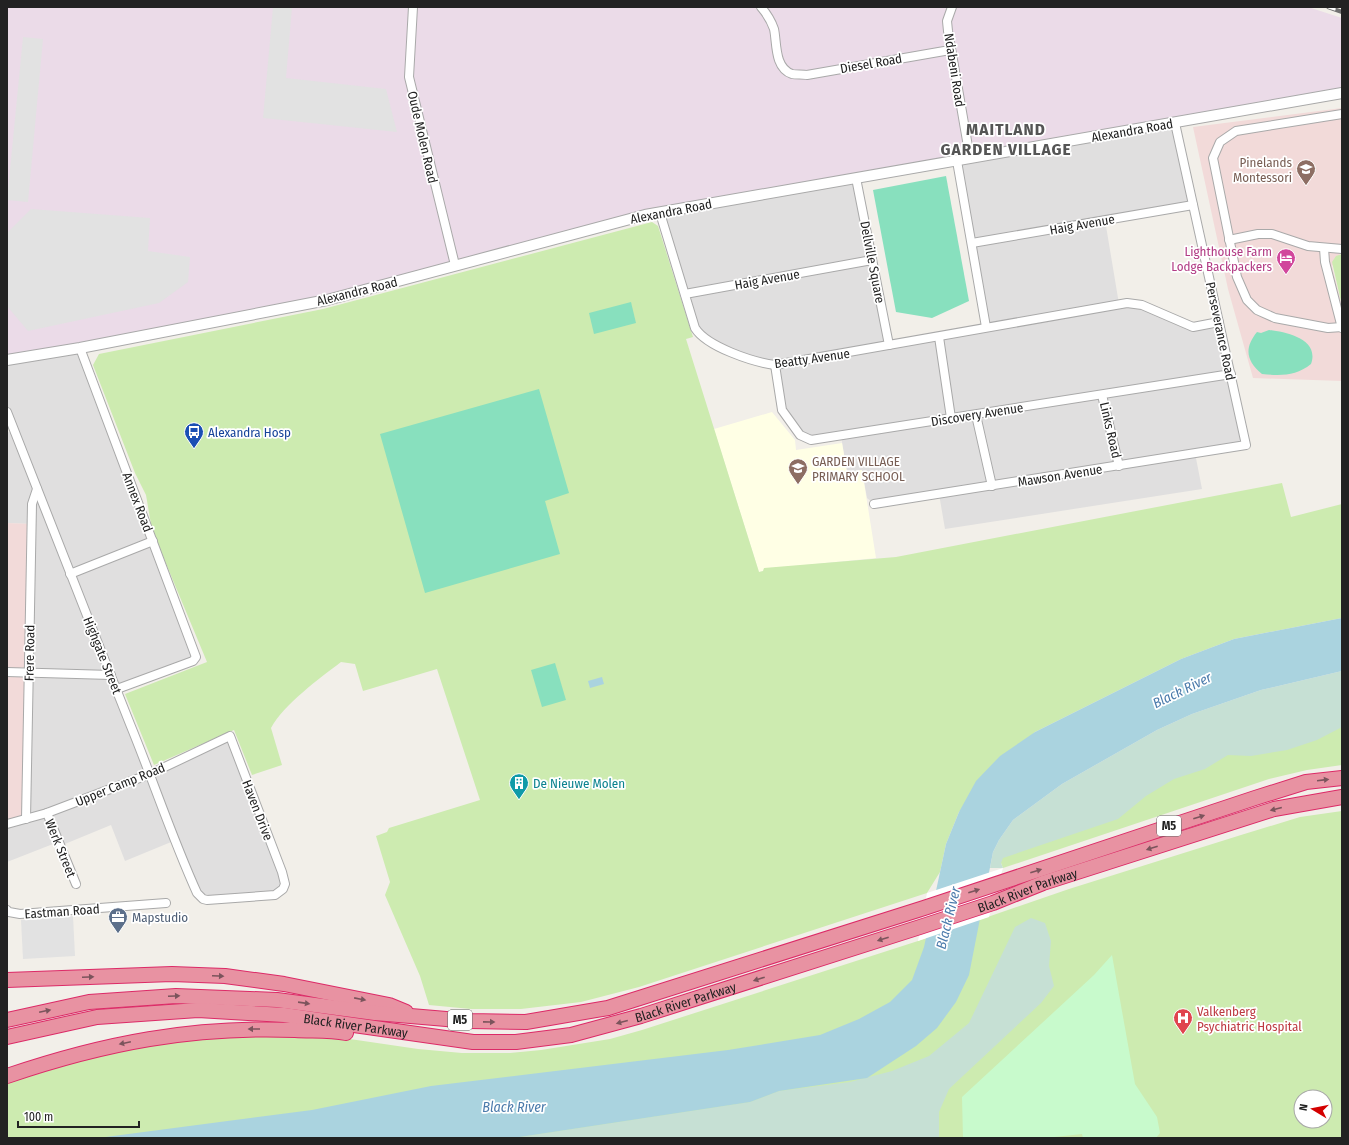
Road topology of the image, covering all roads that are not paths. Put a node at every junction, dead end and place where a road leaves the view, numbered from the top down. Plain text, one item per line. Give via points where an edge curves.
1 (412, 7) edge
2 (761, 7) edge
3 (952, 7) edge
4 (950, 50) junction
5 (1342, 93) edge
6 (1342, 114) edge
7 (1175, 123) junction
8 (970, 158) junction
9 (957, 160) junction
10 (856, 178) junction
11 (1193, 205) junction
12 (660, 213) junction
13 (1229, 240) junction
14 (972, 243) junction
15 (1324, 248) junction
16 (1342, 249) edge
17 (872, 260) junction
18 (455, 265) junction
19 (685, 294) junction
20 (1219, 322) junction
21 (986, 327) junction
22 (1342, 328) edge
23 (939, 337) junction
24 (889, 345) junction
25 (80, 348) junction
26 (7, 360) edge
27 (775, 365) junction
28 (1231, 374) junction
29 (1102, 395) junction
30 (7, 412) edge
31 (976, 414) junction
32 (951, 418) junction
33 (11, 432) edge
34 (1246, 445) joint
35 (1119, 466) junction
36 (992, 486) junction
37 (37, 489) junction
38 (874, 504) dead end
39 (153, 541) junction
40 (70, 574) junction
41 (7, 672) edge
42 (28, 673) junction
43 (111, 675) junction
44 (117, 689) junction
45 (230, 736) joint
46 (150, 774) junction
47 (1342, 778) edge
48 (1342, 797) edge
49 (47, 813) junction
50 (26, 819) junction
51 (7, 824) edge
52 (76, 884) dead end
53 (199, 897) joint
54 (166, 903) dead end
55 (7, 910) edge
56 (7, 980) edge
57 (420, 1018) junction
58 (7, 1020) edge
59 (7, 1037) edge
60 (473, 1042) junction
61 (7, 1076) edge

1 - 18 street, Oude Molen Road via 409,77
2 - 4 street, Diesel Road via 774,29 782,66 791,74 808,74
3 - 4 street, Ndabeni Road via 947,21
4 - 8 street, Ndabeni Road
5 - 7 street, Alexandra Road
6 - 13 street via 1236,131 1220,142 1215,152 1214,166
7 - 8 street, Alexandra Road
7 - 11 street, Perseverance Road
8 - 9 street, Alexandra Road
9 - 10 street, Alexandra Road
9 - 14 street
10 - 12 street, Alexandra Road
10 - 17 street, Dellville Square
11 - 14 street, Haig Avenue
11 - 20 street, Perseverance Road
12 - 18 street, Alexandra Road
12 - 19 street, Beatty Avenue
13 - 15 street via 1272,234 1308,246
13 - 22 street via 1240,288 1257,310 1275,318 1328,328
14 - 21 street
15 - 16 street
15 - 22 street via 1324,262
17 - 19 street, Haig Avenue
17 - 24 street, Dellville Square
18 - 25 street, Alexandra Road via 327,300
19 - 27 street, Beatty Avenue via 699,334 750,361
20 - 21 street, Beatty Avenue via 1193,327 1142,305 1127,303
20 - 28 street, Perseverance Road
21 - 23 street, Beatty Avenue
23 - 24 street, Beatty Avenue
23 - 32 street
24 - 27 street, Beatty Avenue
25 - 26 street, Alexandra Road
25 - 39 street, Annex Road
27 - 32 street, Discovery Avenue via 782,410 805,439
28 - 29 street, Discovery Avenue
28 - 34 street, Perseverance Road
29 - 31 street, Discovery Avenue
29 - 35 street, Links Road
30 - 33 street, Highgate Street
31 - 32 street, Discovery Avenue
31 - 36 street
33 - 37 street, Highgate Street
34 - 35 street, Mawson Avenue
35 - 36 street, Mawson Avenue
36 - 38 street, Mawson Avenue
37 - 40 street, Highgate Street
37 - 42 street, Frere Road via 32,504
39 - 40 street
39 - 44 street, Annex Road via 196,657
40 - 43 street, Highgate Street
41 - 42 street
42 - 43 street
42 - 50 street, Frere Road
43 - 44 street, Highgate Street
44 - 46 street, Highgate Street
45 - 46 street, Upper Camp Road
45 - 53 street, Haven Drive via 285,884 283,890 274,895 207,900
46 - 49 street, Upper Camp Road
46 - 53 street, Highgate Street
57 -> 47 highway, Black River Parkway / M5 via 526,1022 608,1008 924,908 1306,782
48 -> 60 highway, Black River Parkway / M5 via 1274,810 641,1016 571,1035 516,1042
49 - 50 street, Upper Camp Road
49 - 52 street, Werk Street
50 - 51 street, Upper Camp Road
54 - 55 street, Eastman Road via 20,914
56 -> 57 highway via 172,974 225,976 284,984 389,1005
58 -> 57 highway, Black River Parkway / M5 via 89,1002 176,996 277,1000
59 - 60 highway, Black River Parkway / M5 via 98,1017 198,1010 284,1015
60 -> 61 highway via 451,1046 343,1032 254,1029 212,1031 121,1044

